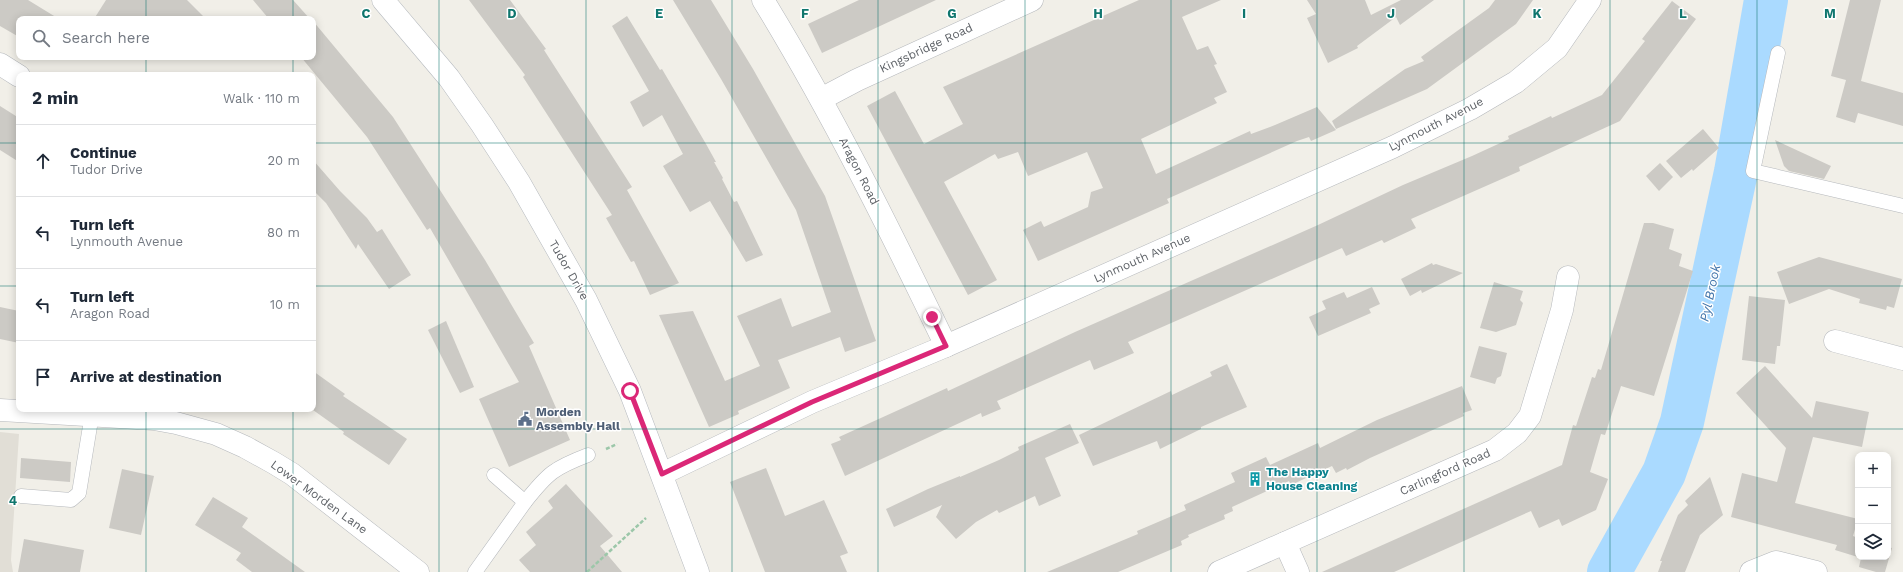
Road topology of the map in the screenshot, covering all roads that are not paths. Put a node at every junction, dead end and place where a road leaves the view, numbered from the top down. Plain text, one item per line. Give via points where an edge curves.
1 (383, 0) edge
2 (763, 0) edge
3 (1032, 0) edge
4 (1590, 0) edge
5 (1778, 53) dead end
6 (0, 64) edge
7 (16, 74) edge
8 (822, 99) junction
9 (1903, 206) edge
10 (1568, 277) dead end
11 (1835, 341) dead end
12 (946, 346) junction
13 (1903, 359) edge
14 (0, 410) edge
15 (16, 411) edge
16 (46, 412) edge
17 (92, 414) junction
18 (588, 454) dead end
19 (662, 474) junction
20 (494, 476) dead end
21 (21, 496) dead end
22 (525, 502) junction
23 (1285, 543) junction
24 (418, 572) edge
25 (475, 572) edge
26 (698, 572) edge
27 (1219, 572) edge
28 (1298, 572) edge
29 (1751, 572) edge
30 (1816, 572) edge

1 - 19 street, Tudor Drive via 449,78 519,182 586,300 630,391
2 - 8 street, Aragon Road
3 - 8 street, Kingsbridge Road via 857,80
4 - 12 street, Lynmouth Avenue via 1557,48 1516,82 1470,109 1392,147
5 - 9 lane via 1753,171
6 - 7 street
8 - 12 street, Aragon Road
10 - 23 street, Carlingford Road via 1562,310 1530,416 1517,434 1495,450
11 - 13 street
12 - 19 street, Lynmouth Avenue via 812,402
14 - 15 street, Lower Morden Lane
16 - 17 street, Lower Morden Lane
17 - 21 lane via 79,493 71,500
17 - 24 street, Lower Morden Lane via 176,423 216,434 245,447 292,474
18 - 22 lane via 560,466 545,478
19 - 26 street, Tudor Drive
20 - 22 lane
22 - 25 lane
23 - 27 street, Carlingford Road
23 - 28 street
29 - 30 street via 1776,562

